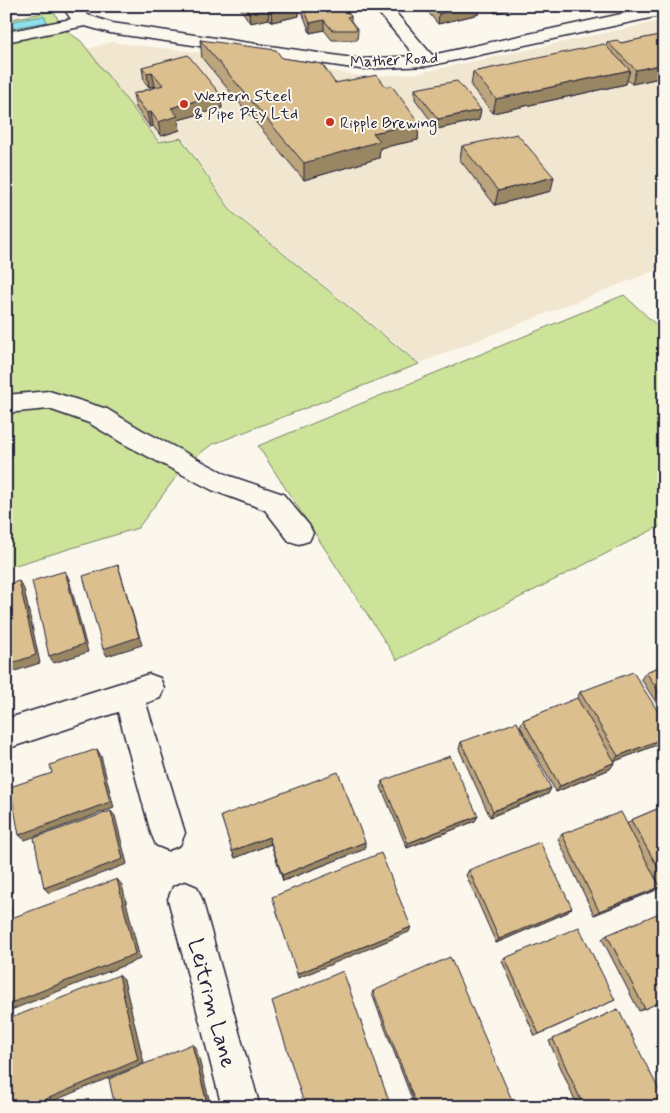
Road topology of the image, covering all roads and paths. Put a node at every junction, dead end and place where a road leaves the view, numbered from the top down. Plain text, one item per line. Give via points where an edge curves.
1 (70, 6) edge
2 (381, 6) edge
3 (664, 10) edge
4 (86, 21) junction
5 (6, 37) edge
6 (428, 61) junction
7 (6, 404) edge
8 (299, 533) dead end
9 (6, 734) edge
10 (168, 833) dead end
11 (184, 899) dead end
12 (241, 1107) edge

1 - 4 street, Mather Road via 75,16
2 - 6 street
3 - 6 street, Mather Road
4 - 5 street
4 - 6 street, Mather Road via 110,28 360,64
7 - 8 street via 49,400 98,416 221,483 274,502
9 - 10 street via 139,691
11 - 12 street, Leitrim Lane

